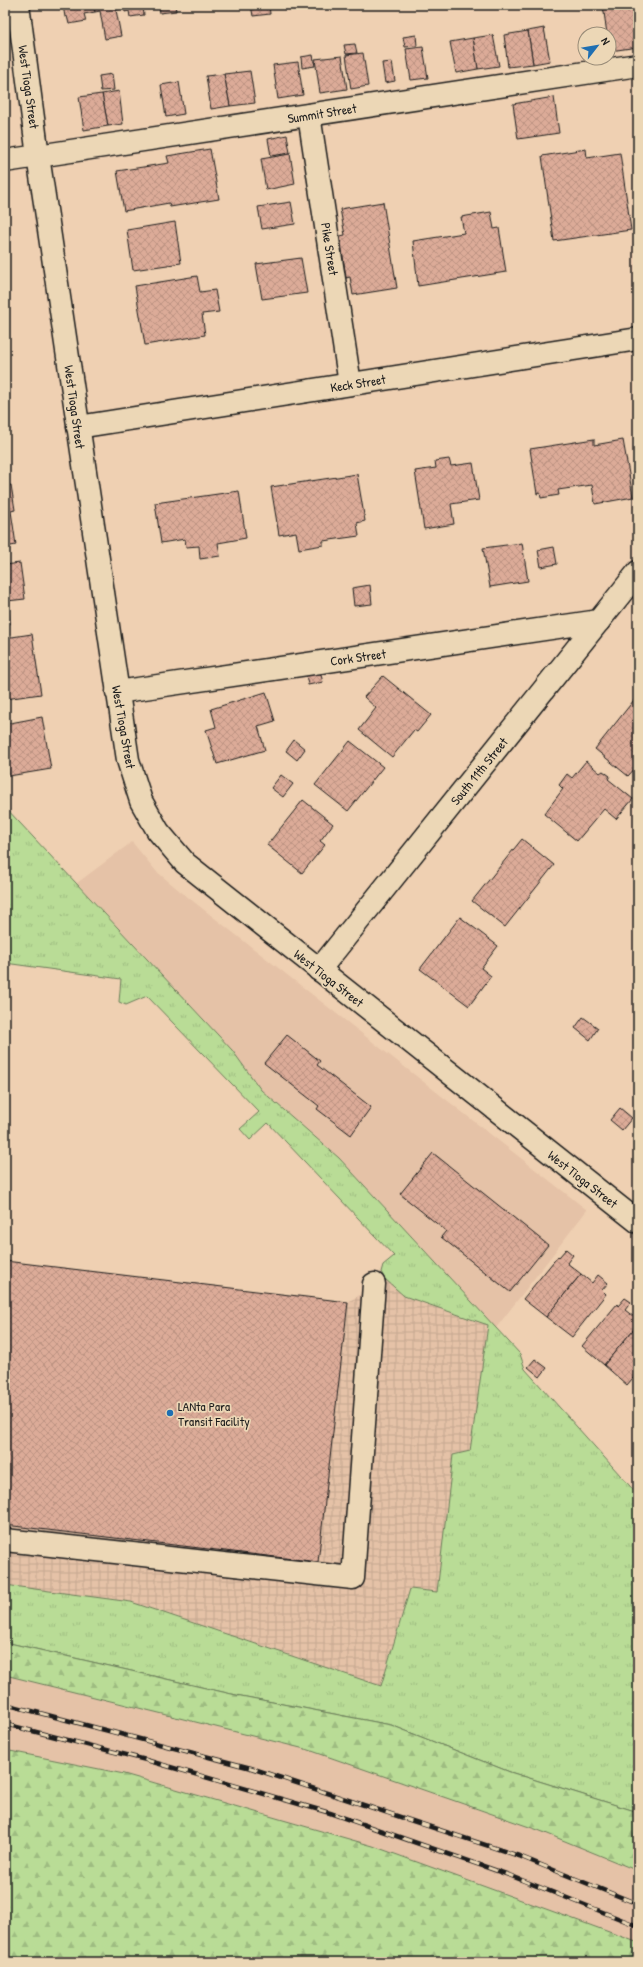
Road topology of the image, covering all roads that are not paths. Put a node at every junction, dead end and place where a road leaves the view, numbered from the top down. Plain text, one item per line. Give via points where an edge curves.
1 (18, 5) edge
2 (638, 65) edge
3 (309, 115) junction
4 (38, 156) junction
5 (5, 161) edge
6 (638, 339) edge
7 (350, 384) junction
8 (78, 427) junction
9 (638, 572) edge
10 (599, 621) junction
11 (117, 692) junction
12 (319, 970) junction
13 (638, 1222) edge
14 (374, 1284) dead end
15 (5, 1540) edge

1 - 4 street, West Tioga Street
2 - 3 street, Summit Street
3 - 4 street, Summit Street
3 - 7 street, Pike Street
4 - 5 street, Summit Street
4 - 8 street, West Tioga Street
6 - 7 street, Keck Street
7 - 8 street, Keck Street
8 - 11 street, West Tioga Street
9 - 10 street, South 11th Street
10 - 11 street, Cork Street
10 - 12 street, South 11th Street
11 - 12 street, West Tioga Street via 128,760 141,800 158,831 185,863
12 - 13 street, West Tioga Street
14 - 15 street via 353,1578

